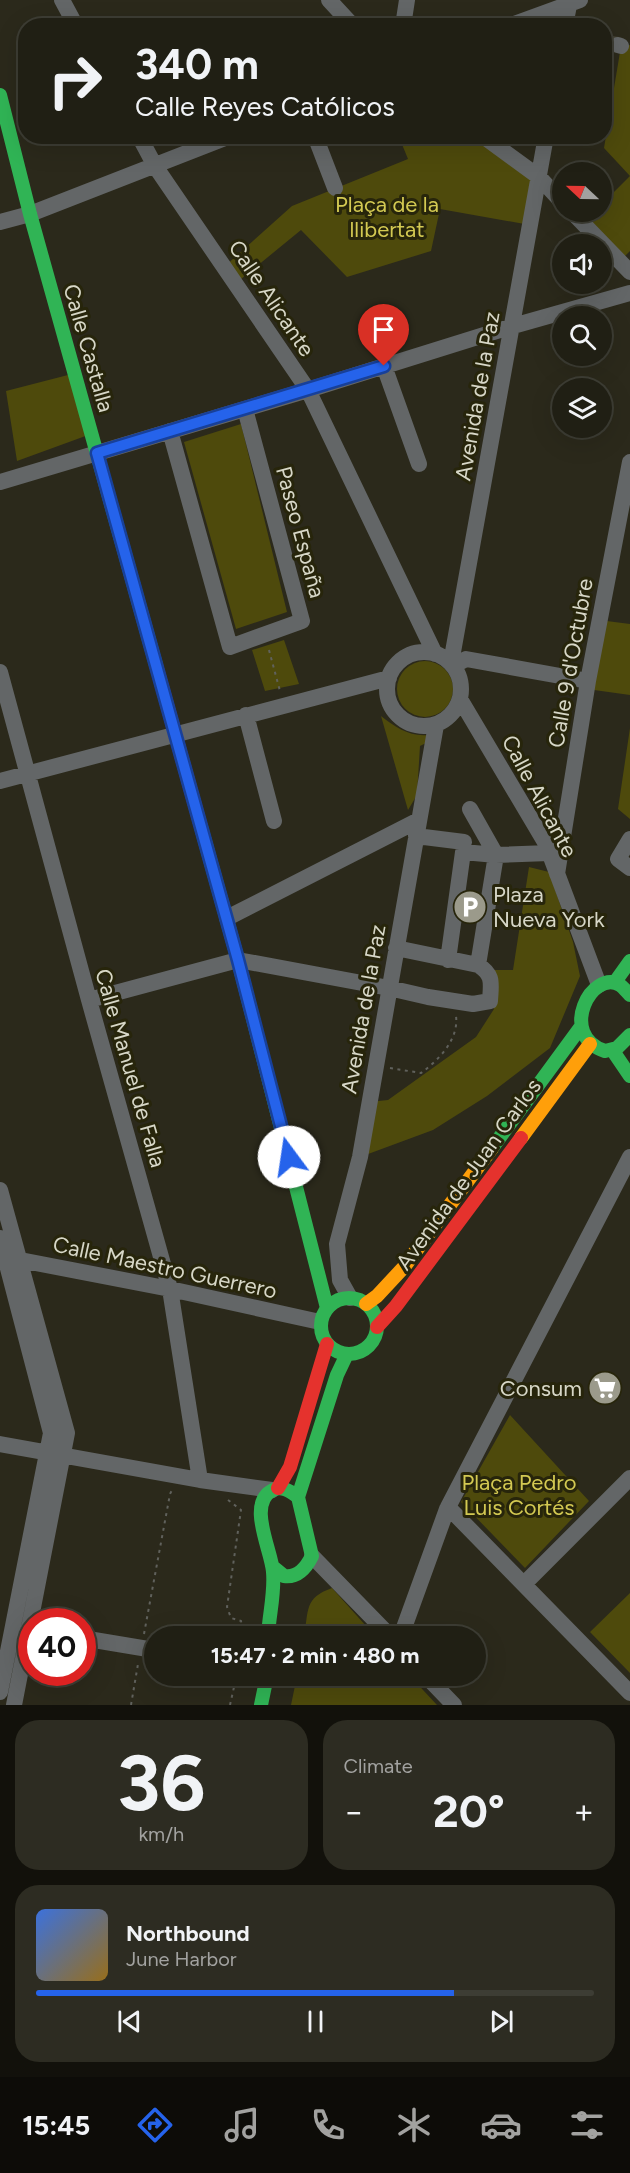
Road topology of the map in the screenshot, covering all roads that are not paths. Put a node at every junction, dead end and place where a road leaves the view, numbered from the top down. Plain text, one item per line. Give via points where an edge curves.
1 (62, 0) edge
2 (329, 0) edge
3 (407, 0) edge
4 (573, 1) edge
5 (72, 18) edge
6 (346, 18) edge
7 (404, 18) edge
8 (529, 18) edge
9 (568, 18) edge
10 (0, 95) edge
11 (143, 144) edge
12 (210, 144) edge
13 (318, 144) edge
14 (494, 144) edge
15 (545, 144) edge
16 (155, 166) junction
17 (539, 177) junction
18 (336, 188) dead end
19 (552, 191) edge
20 (30, 214) junction
21 (0, 222) edge
22 (582, 222) edge
23 (630, 272) edge
24 (630, 293) edge
25 (513, 326) junction
26 (384, 366) junction
27 (308, 390) junction
28 (245, 409) junction
29 (170, 431) junction
30 (97, 453) junction
31 (630, 462) edge
32 (418, 464) dead end
33 (0, 482) edge
34 (435, 654) junction
35 (452, 664) junction
36 (0, 672) edge
37 (389, 678) junction
38 (588, 681) junction
39 (460, 699) junction
40 (246, 715) junction
41 (436, 725) junction
42 (175, 734) junction
43 (27, 774) junction
44 (0, 781) edge
45 (470, 808) dead end
46 (274, 820) dead end
47 (418, 828) junction
48 (630, 839) edge
49 (464, 842) dead end
50 (549, 853) junction
51 (495, 855) junction
52 (630, 868) edge
53 (557, 874) junction
54 (226, 918) junction
55 (396, 948) junction
56 (238, 960) junction
57 (448, 960) junction
58 (630, 961) edge
59 (478, 965) junction
60 (607, 983) junction
61 (389, 988) junction
62 (629, 992) edge
63 (88, 1000) junction
64 (580, 1028) junction
65 (630, 1035) edge
66 (590, 1044) junction
67 (613, 1051) junction
68 (630, 1076) edge
69 (630, 1157) edge
70 (0, 1190) edge
71 (0, 1238) edge
72 (8, 1258) edge
73 (170, 1289) junction
74 (358, 1301) junction
75 (324, 1315) junction
76 (377, 1327) junction
77 (327, 1344) junction
78 (347, 1354) junction
79 (0, 1444) edge
80 (55, 1453) junction
81 (630, 1478) edge
82 (200, 1480) junction
83 (275, 1489) junction
84 (225, 1490) junction
85 (298, 1497) junction
86 (448, 1507) junction
87 (260, 1510) junction
88 (312, 1556) junction
89 (273, 1567) junction
90 (524, 1584) junction
91 (289, 1586) junction
92 (22, 1608) edge
93 (18, 1626) edge
94 (269, 1626) edge
95 (278, 1626) edge
96 (380, 1626) edge
97 (405, 1626) edge
98 (96, 1640) edge
99 (144, 1648) edge
100 (265, 1686) edge
101 (436, 1686) edge
102 (0, 1692) edge
103 (630, 1693) edge
104 (14, 1705) edge
105 (261, 1705) edge
106 (454, 1705) edge

1 - 5 street
2 - 6 street
3 - 7 street
4 - 8 street
4 - 9 street
10 - 20 main road, Calle Castalla
11 - 16 street, Calle Alicante
12 - 16 street
13 - 18 street
14 - 17 street
15 - 17 street, Avenida de la Paz
16 - 20 street
16 - 27 street, Calle Alicante
17 - 19 street
17 - 25 street, Avenida de la Paz
20 - 21 street
20 - 30 main road, Calle Castalla
22 - 23 street
24 - 25 street
25 - 26 street
25 - 35 street, Avenida de la Paz
26 - 27 street
26 - 32 street
27 - 28 street
27 - 34 street, Calle Alicante
28 - 29 street
28 - 29 street, Paseo España via 302,621 230,647
29 - 30 street
30 - 33 street
30 - 42 main road, Calle Castalla
31 - 38 street, Calle 9 d'Octubre
34 - 35 street
34 - 37 street via 417,652 405,657
35 - 38 street via 466,658
35 - 39 street via 461,686
36 - 43 street, Calle Manuel de Falla
37 - 40 street
37 - 41 street via 387,695 399,717 409,724
38 - 53 street, Calle 9 d'Octubre
39 - 41 street via 448,718
39 - 50 street, Calle Alicante
40 - 42 street
40 - 46 street
41 - 47 street, Avenida de la Paz
42 - 43 street
42 - 54 main road, Calle Castalla
43 - 44 street
43 - 63 street, Calle Manuel de Falla
45 - 51 street
47 - 49 street
47 - 54 street
47 - 55 street, Avenida de la Paz
48 - 52 street via 618,859
50 - 51 street
50 - 53 street, Calle Alicante
51 - 57 street via 463,852
51 - 59 street
53 - 60 street, Calle Alicante
54 - 56 main road, Calle Castalla
55 - 57 street
55 - 61 street, Avenida de la Paz
56 - 61 street
56 - 63 street
56 - 75 main road, Calle Castalla
57 - 59 street
58 - 60 main road
59 - 61 street via 487,970 491,979 490,1001 473,1004
60 - 62 main road
60 - 64 main road via 589,993
61 - 74 street, Avenida de la Paz via 360,1157 337,1244 340,1280
63 - 73 street, Calle Manuel de Falla
64 - 66 main road
64 - 74 main road, Avenida de Juan Carlos via 404,1267 377,1296
65 - 67 main road
66 - 67 main road
66 - 76 main road, Avenida de Juan Carlos
67 - 68 main road
69 - 86 street
70 - 72 street
71 - 72 street
72 - 73 street, Calle Maestro Guerrero
72 - 80 street
73 - 75 street, Calle Maestro Guerrero
73 - 82 street, Calle Manuel de Falla
74 - 75 main road via 342,1299
74 - 76 main road via 372,1310
75 - 77 main road via 323,1338
76 - 78 main road via 367,1347
77 - 78 main road
77 - 83 main road via 290,1467
78 - 85 main road
79 - 80 street
80 - 82 street
80 - 92 street
81 - 90 street
82 - 84 street
83 - 84 street
83 - 85 main road
83 - 87 main road via 264,1498
84 - 87 street
85 - 88 main road
86 - 90 street
86 - 97 street
87 - 89 main road
88 - 91 main road
88 - 96 street
89 - 91 main road
89 - 94 main road
90 - 103 street
91 - 95 main road
93 - 102 street
93 - 104 street
98 - 99 street
100 - 105 main road
101 - 106 street

